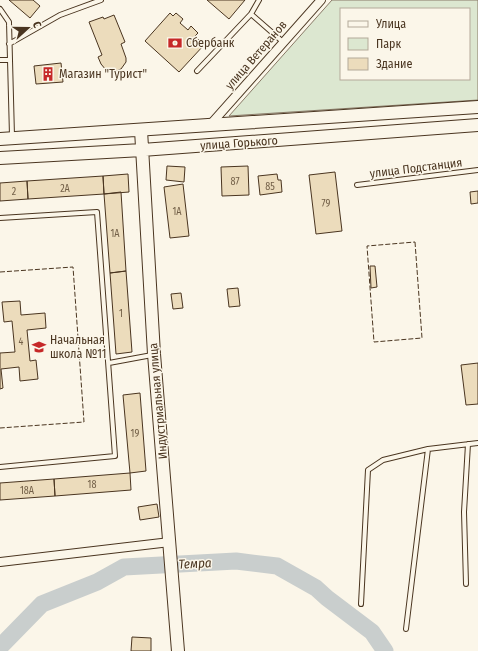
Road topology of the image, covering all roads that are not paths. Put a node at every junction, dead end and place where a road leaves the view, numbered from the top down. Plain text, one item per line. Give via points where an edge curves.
1 (102, 0) edge
2 (259, 0) edge
3 (320, 0) edge
4 (0, 9) edge
5 (251, 14) junction
6 (283, 42) junction
7 (9, 44) junction
8 (0, 60) edge
9 (9, 60) junction
10 (197, 71) dead end
11 (478, 107) edge
12 (210, 125) junction
13 (478, 125) edge
14 (141, 130) junction
15 (6, 139) edge
16 (142, 150) junction
17 (0, 158) edge
18 (478, 170) edge
19 (357, 185) dead end
20 (0, 218) edge
21 (154, 354) junction
22 (109, 363) junction
23 (478, 443) edge
24 (468, 444) junction
25 (428, 449) junction
26 (0, 468) edge
27 (170, 542) junction
28 (0, 562) edge
29 (466, 584) dead end
30 (361, 604) dead end
31 (406, 629) dead end
32 (178, 651) edge

1 - 7 lane via 60,16
2 - 5 lane
3 - 6 street, улица Ветеранов
4 - 7 lane via 8,22
5 - 6 lane
5 - 10 lane
6 - 12 street, улица Ветеранов
7 - 9 lane
8 - 9 lane
9 - 15 lane
11 - 12 main road, улица Горького
12 - 14 main road, улица Горького
13 - 16 main road, улица Горького
14 - 15 main road, улица Горького
14 - 16 main road, Индустриальная улица
16 - 17 main road, улица Горького
16 - 21 main road, Индустриальная улица
18 - 19 lane, улица Подстанция
20 - 22 lane via 98,212
21 - 22 lane
21 - 27 main road, Индустриальная улица
22 - 26 lane via 115,456
23 - 24 lane
24 - 25 lane
24 - 29 lane via 464,512
25 - 30 lane via 382,460 368,470
25 - 31 lane
27 - 28 street
27 - 32 main road, Индустриальная улица

